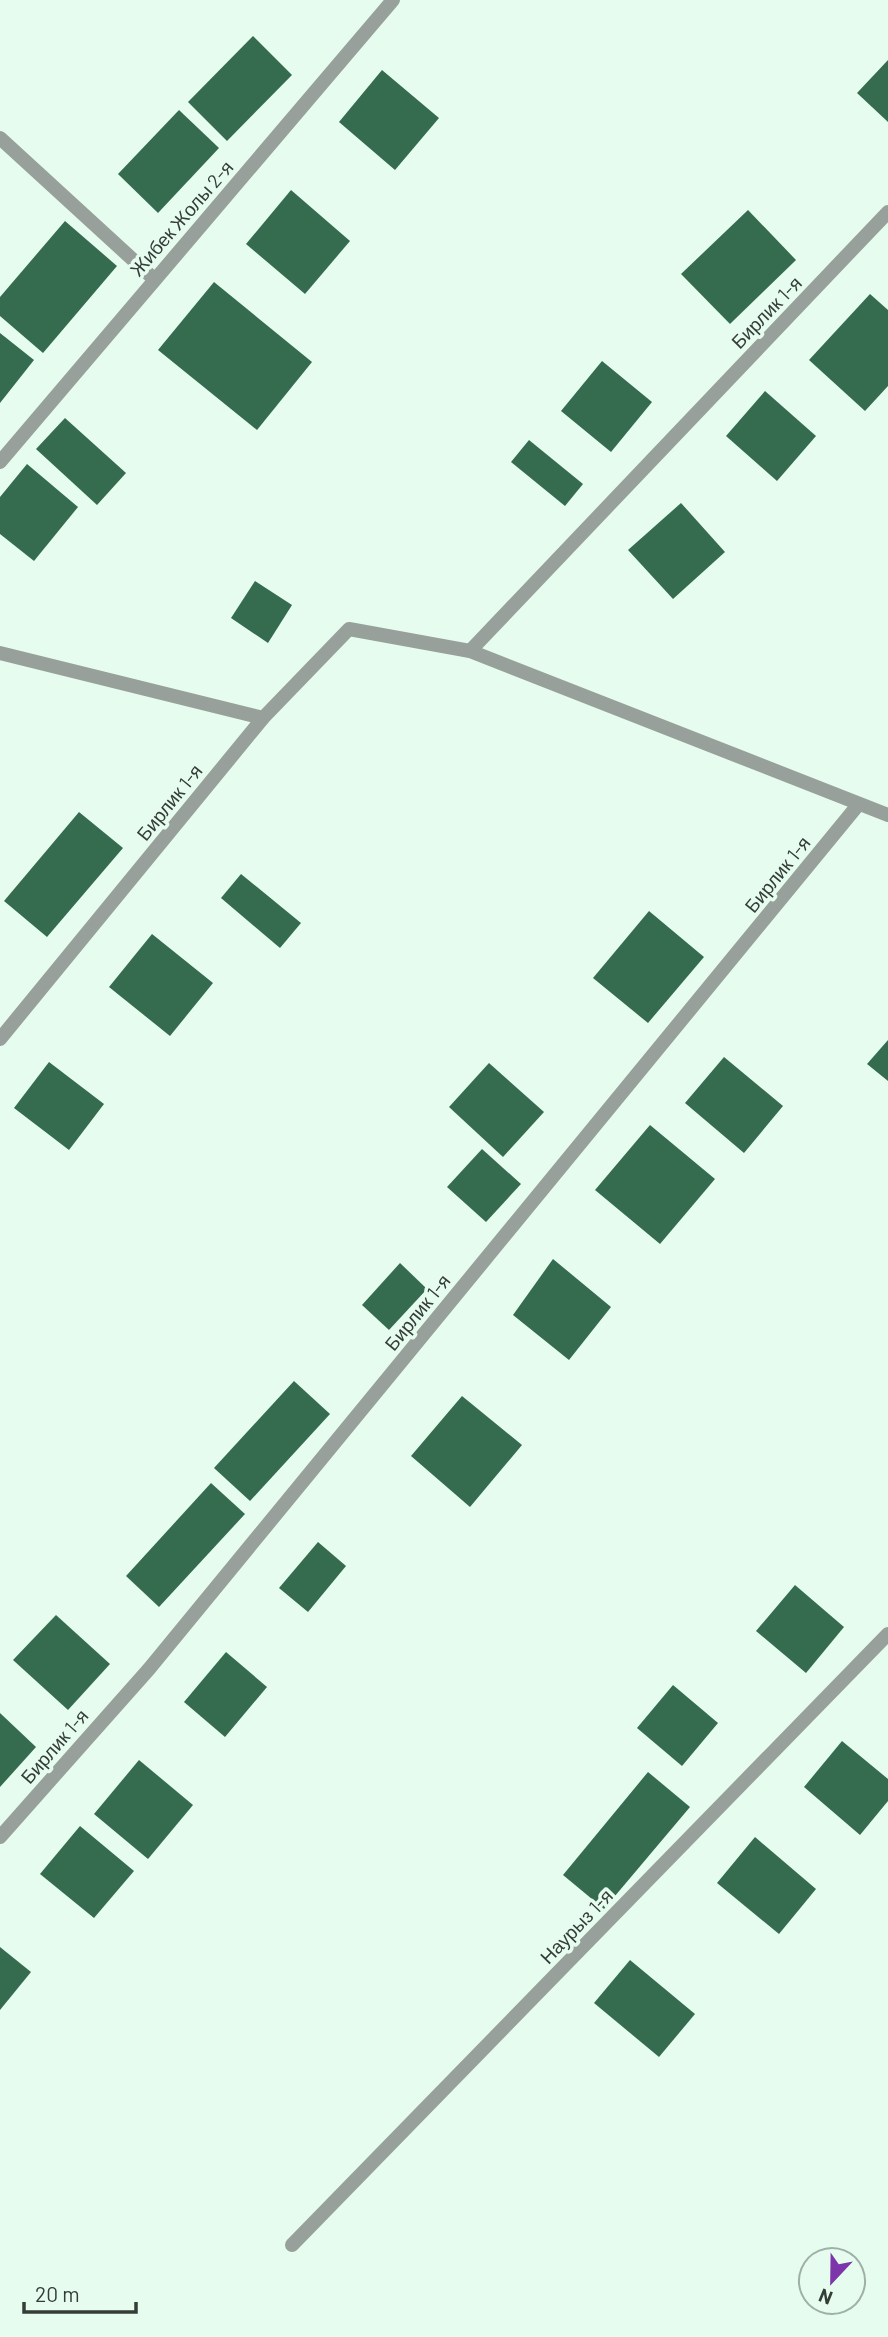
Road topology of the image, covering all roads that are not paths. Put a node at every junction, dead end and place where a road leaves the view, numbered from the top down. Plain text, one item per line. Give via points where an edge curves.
1 (393, 0) edge
2 (0, 138) edge
3 (888, 212) edge
4 (154, 279) junction
5 (0, 461) edge
6 (470, 651) junction
7 (0, 653) edge
8 (263, 718) junction
9 (858, 805) junction
10 (888, 816) edge
11 (0, 1039) edge
12 (888, 1634) edge
13 (0, 1837) edge
14 (292, 2245) dead end

1 - 4 street, Жибек Жолы 2-я
2 - 4 street
3 - 6 street, Бирлик 1-я
4 - 5 street, Жибек Жолы 2-я
6 - 8 street, Бирлик 1-я via 349,629
6 - 9 street
7 - 8 street
8 - 11 street, Бирлик 1-я
9 - 10 street
9 - 13 street, Бирлик 1-я via 149,1669
12 - 14 street, Наурыз 1-я

